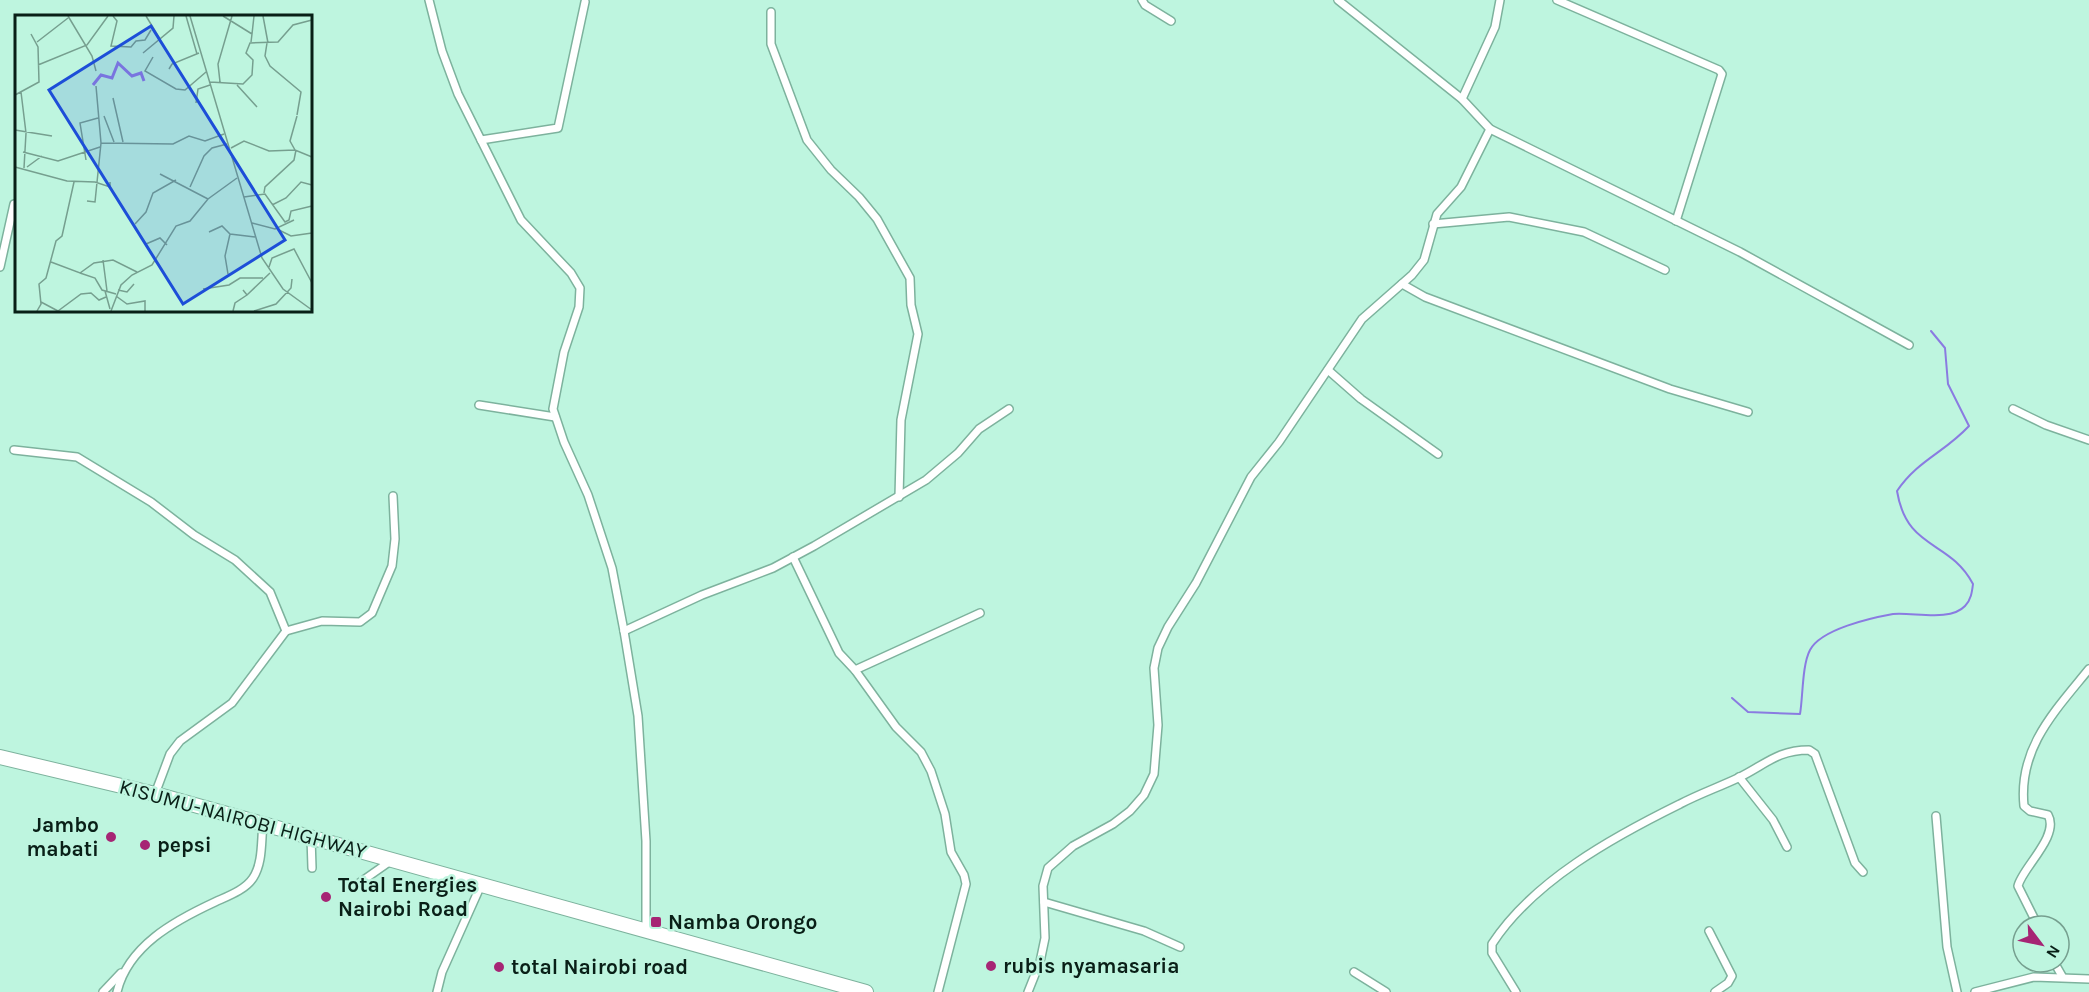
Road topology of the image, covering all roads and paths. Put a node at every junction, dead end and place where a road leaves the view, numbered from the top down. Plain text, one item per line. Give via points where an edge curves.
1 (429, 0) edge
2 (1142, 0) edge
3 (1338, 0) edge
4 (1500, 0) edge
5 (1557, 0) edge
6 (585, 2) dead end
7 (771, 12) dead end
8 (1171, 21) dead end
9 (1462, 99) junction
10 (1490, 129) junction
11 (481, 140) junction
12 (14, 204) dead end
13 (1676, 220) junction
14 (1433, 224) junction
15 (0, 267) edge
16 (1665, 270) dead end
17 (1402, 285) junction
18 (1909, 345) dead end
19 (1328, 370) junction
20 (479, 405) dead end
21 (2013, 409) dead end
22 (1010, 410) dead end
23 (1748, 412) dead end
24 (555, 417) junction
25 (2089, 440) edge
26 (14, 450) dead end
27 (1438, 454) dead end
28 (393, 496) dead end
29 (900, 497) junction
30 (793, 558) junction
31 (980, 613) dead end
32 (286, 631) junction
33 (624, 631) junction
34 (2089, 669) edge
35 (855, 670) junction
36 (0, 757) edge
37 (1740, 777) junction
38 (155, 794) junction
39 (1936, 816) dead end
40 (263, 824) junction
41 (311, 837) junction
42 (1787, 847) dead end
43 (392, 860) junction
44 (312, 868) dead end
45 (1863, 872) dead end
46 (481, 885) junction
47 (352, 888) dead end
48 (1044, 902) junction
49 (2032, 914) edge
50 (646, 930) junction
51 (1709, 931) dead end
52 (1180, 946) dead end
53 (123, 971) junction
54 (1354, 972) dead end
55 (2062, 976) joint
56 (2089, 979) edge
57 (103, 992) edge
58 (117, 992) edge
59 (437, 992) edge
60 (866, 992) edge
61 (938, 992) edge
62 (1028, 992) edge
63 (1386, 992) edge
64 (1516, 992) edge
65 (1715, 992) edge
66 (1957, 992) edge
67 (1975, 992) edge

1 - 11 street via 449,71
2 - 8 street
3 - 9 street
4 - 9 street via 1495,27
5 - 13 street via 1722,74
6 - 11 street via 558,128
7 - 29 street via 771,44 807,140 877,219 910,278 918,334 901,420
9 - 10 street
10 - 13 street
10 - 14 street via 1461,187
11 - 24 street via 521,220 571,273 580,288 579,307 554,398
12 - 15 street
13 - 18 street
14 - 16 street via 1520,219 1584,232
14 - 17 street via 1424,260
17 - 19 street via 1362,319
17 - 23 street via 1670,389
19 - 27 street via 1361,399
19 - 48 street via 1240,495 1158,648 1154,668 1156,756 1154,774 1144,795 1113,824 1055,859 1044,878
20 - 24 street
21 - 25 street
22 - 29 street via 979,429 958,453
24 - 33 street via 588,495 612,568
26 - 32 street via 78,457 151,502 235,560 270,592
28 - 32 street via 396,539 392,566 372,613 360,622 322,621
29 - 30 street
30 - 33 street
30 - 35 street via 839,652
31 - 35 street
32 - 38 street via 232,703 180,741 170,754
33 - 50 street via 638,716 646,841
34 - 49 street via 2035,740 2029,757 2024,806 2048,815 2050,825 2038,855 2018,886
35 - 61 street via 897,727 921,752 945,814 951,852 964,874 963,901
36 - 38 highway, KISUMU-NAIROBI HIGHWAY
37 - 42 street via 1773,820
37 - 45 street via 1777,755 1812,752 1855,863
37 - 64 street via 1670,809 1573,864 1540,890 1492,944 1494,958
38 - 40 highway, KISUMU-NAIROBI HIGHWAY
39 - 66 street via 1947,947
40 - 41 highway, KISUMU-NAIROBI HIGHWAY
40 - 53 street via 260,860 253,879 162,932 139,949
41 - 43 highway, KISUMU-NAIROBI HIGHWAY
41 - 44 street
43 - 46 highway, KISUMU-NAIROBI HIGHWAY
43 - 47 street
46 - 50 highway, KISUMU-NAIROBI HIGHWAY
46 - 59 street
48 - 52 street
48 - 62 street via 1045,938
50 - 60 highway, KISUMU-NAIROBI HIGHWAY
51 - 65 street via 1732,976
53 - 57 street
53 - 58 street
54 - 63 street
55 - 56 street
55 - 67 street via 2020,978

